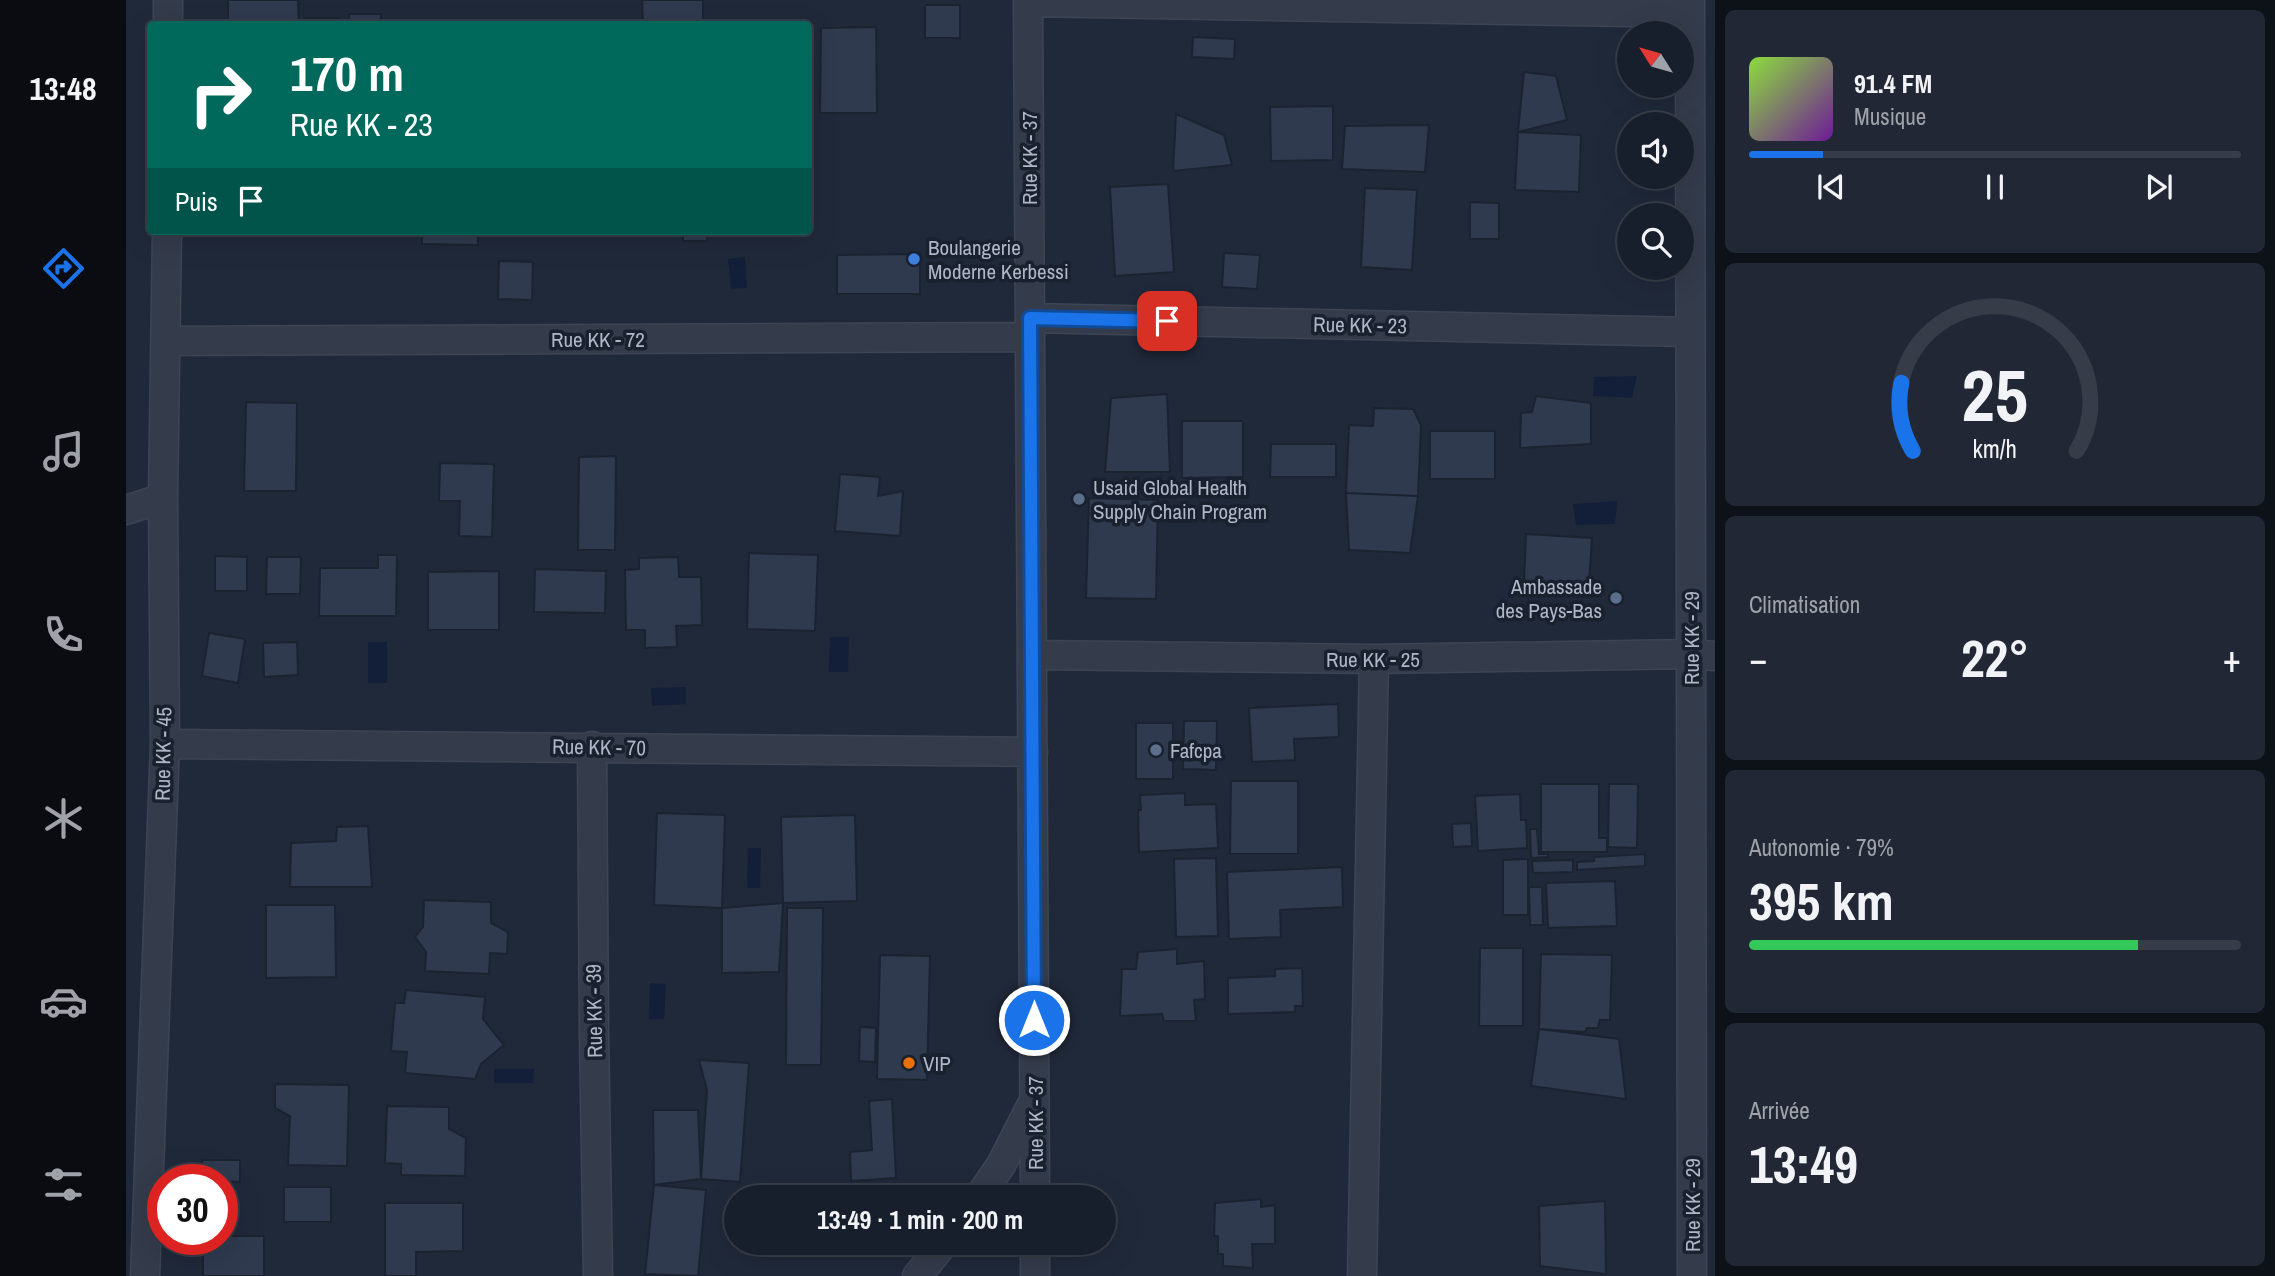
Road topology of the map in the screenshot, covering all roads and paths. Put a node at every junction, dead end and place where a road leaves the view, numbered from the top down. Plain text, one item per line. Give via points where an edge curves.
1 (168, 0) edge
2 (1028, 1) edge
3 (1373, 4) edge
4 (1690, 7) edge
5 (168, 21) edge
6 (167, 235) edge
7 (1698, 320) edge
8 (1030, 328) junction
9 (166, 341) junction
10 (163, 498) junction
11 (126, 510) edge
12 (1032, 655) junction
13 (1703, 655) edge
14 (1374, 659) junction
15 (164, 744) junction
16 (592, 746) junction
17 (1032, 752) junction
18 (1703, 961) edge
19 (1034, 1101) junction
20 (987, 1185) edge
21 (1035, 1185) edge
22 (934, 1255) edge
23 (1035, 1255) edge
24 (145, 1276) edge
25 (598, 1276) edge
26 (917, 1276) edge
27 (1035, 1276) edge
28 (1362, 1276) edge
29 (1692, 1276) edge

1 - 5 street
2 - 3 street
2 - 8 street, Rue KK - 37
3 - 4 street
4 - 7 street, Rue KK - 29
6 - 9 street, Rue KK - 45
7 - 8 street, Rue KK - 23
7 - 13 street, Rue KK - 29
8 - 9 street, Rue KK - 72
8 - 12 street, Rue KK - 37
9 - 10 street, Rue KK - 45
10 - 11 street
10 - 15 street, Rue KK - 45
12 - 14 street, Rue KK - 25
12 - 17 street, Rue KK - 37
13 - 14 street, Rue KK - 25
13 - 18 street, Rue KK - 29
14 - 28 street
15 - 16 street, Rue KK - 70
15 - 24 street, Rue KK - 45
16 - 17 street, Rue KK - 70
16 - 25 street, Rue KK - 39
17 - 19 street, Rue KK - 37
18 - 29 street, Rue KK - 29
19 - 20 street
19 - 21 street, Rue KK - 37
22 - 26 street
23 - 27 street

